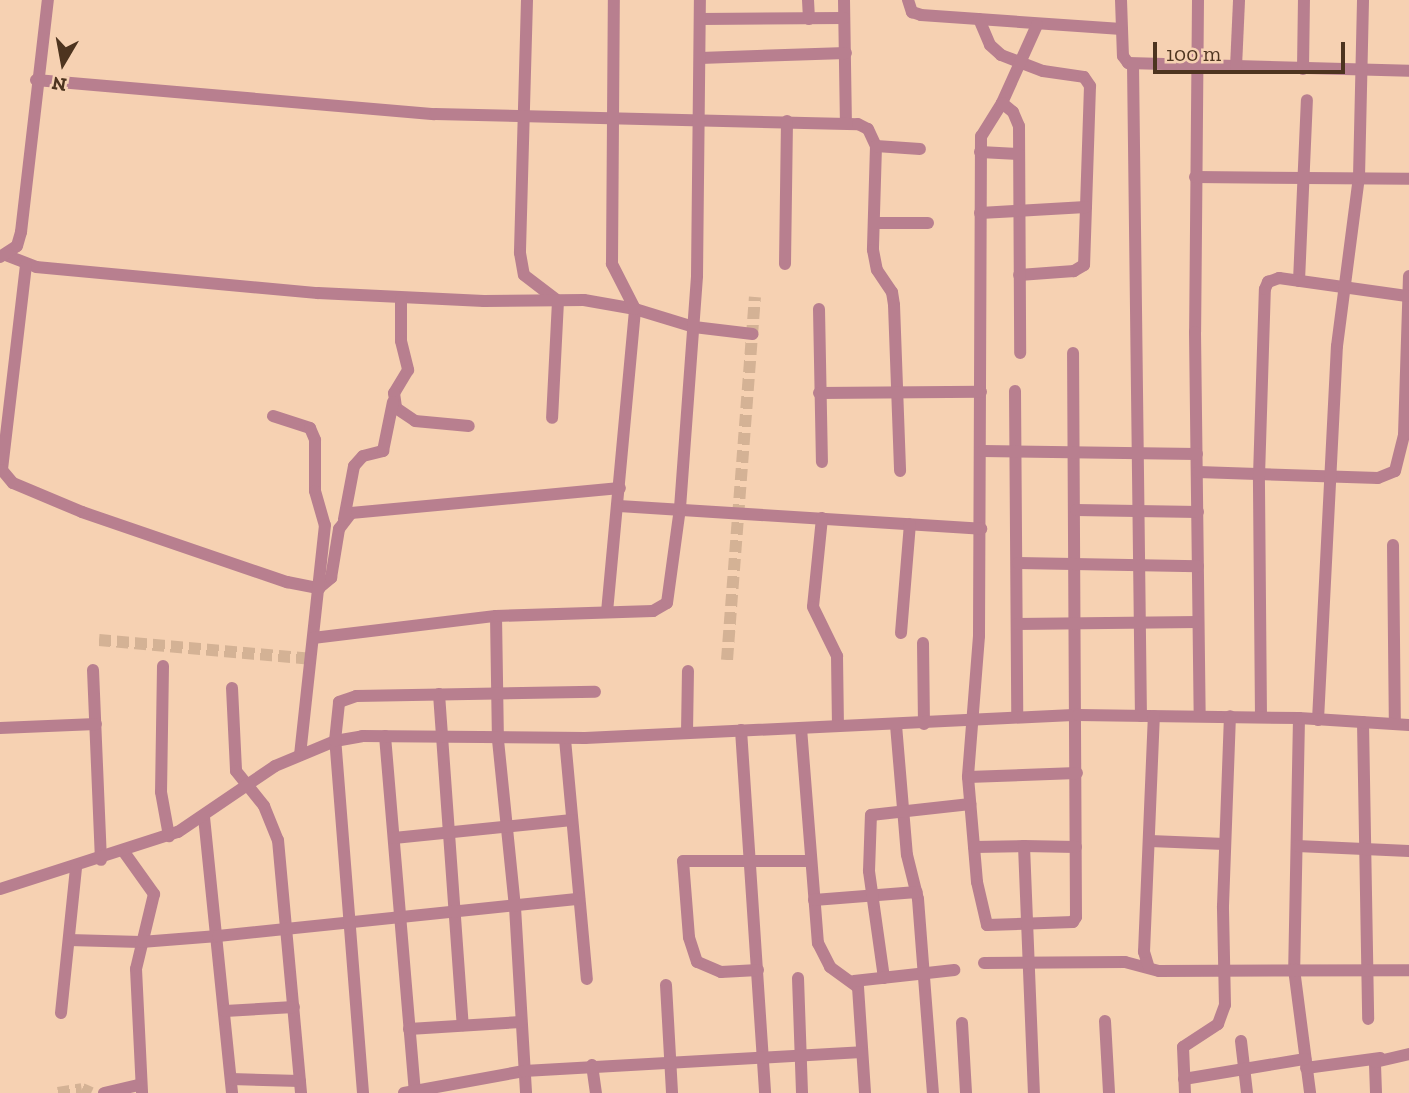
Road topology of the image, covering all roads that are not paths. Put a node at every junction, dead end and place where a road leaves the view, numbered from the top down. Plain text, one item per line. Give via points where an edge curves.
1 (48, 0) edge
2 (527, 0) edge
3 (614, 0) edge
4 (700, 0) edge
5 (808, 0) edge
6 (844, 0) edge
7 (908, 0) edge
8 (1121, 0) edge
9 (1198, 0) edge
10 (1239, 0) edge
11 (1304, 0) edge
12 (1363, 0) edge
13 (844, 18) junction
14 (700, 19) junction
15 (809, 19) junction
16 (979, 19) junction
17 (1037, 25) junction
18 (1122, 29) junction
19 (846, 53) junction
20 (700, 58) junction
21 (1020, 63) junction
22 (1133, 64) junction
23 (1198, 67) junction
24 (1236, 67) junction
25 (1303, 69) junction
26 (1362, 70) junction
27 (1409, 71) edge
28 (36, 79) junction
29 (1307, 100) dead end
30 (1002, 103) junction
31 (524, 117) junction
32 (613, 119) junction
33 (700, 121) junction
34 (787, 121) junction
35 (846, 121) junction
36 (876, 146) junction
37 (920, 149) dead end
38 (980, 152) junction
39 (1019, 154) junction
40 (1304, 176) junction
41 (1195, 177) junction
42 (1359, 177) junction
43 (1409, 179) edge
44 (1086, 207) junction
45 (980, 213) junction
46 (1019, 213) junction
47 (874, 223) junction
48 (928, 223) dead end
49 (4, 256) edge
50 (785, 264) dead end
51 (26, 265) junction
52 (1019, 275) junction
53 (1409, 276) edge
54 (1299, 281) junction
55 (1344, 288) junction
56 (1408, 296) edge
57 (401, 299) junction
58 (558, 301) junction
59 (635, 309) junction
60 (819, 309) dead end
61 (694, 327) junction
62 (752, 334) dead end
63 (1020, 353) dead end
64 (1073, 353) dead end
65 (897, 389) junction
66 (981, 391) junction
67 (1015, 391) dead end
68 (819, 393) junction
69 (393, 402) junction
70 (273, 416) dead end
71 (552, 418) dead end
72 (469, 426) dead end
73 (1014, 450) junction
74 (983, 451) junction
75 (1073, 452) junction
76 (1135, 452) junction
77 (1198, 454) junction
78 (822, 462) dead end
79 (900, 471) dead end
80 (1198, 472) junction
81 (1259, 475) junction
82 (1330, 478) junction
83 (620, 488) junction
84 (619, 506) junction
85 (680, 508) junction
86 (1076, 510) junction
87 (1136, 511) junction
88 (1198, 512) junction
89 (822, 518) junction
90 (344, 519) junction
91 (910, 524) junction
92 (981, 529) junction
93 (1393, 545) dead end
94 (1018, 563) junction
95 (1076, 565) junction
96 (1137, 565) junction
97 (1198, 566) junction
98 (319, 588) junction
99 (607, 612) junction
100 (496, 616) junction
101 (1139, 622) junction
102 (1198, 622) junction
103 (1076, 623) junction
104 (1017, 624) junction
105 (901, 633) dead end
106 (313, 638) junction
107 (923, 643) dead end
108 (163, 666) dead end
109 (93, 670) dead end
110 (688, 671) dead end
111 (232, 688) dead end
112 (595, 692) dead end
113 (439, 694) junction
114 (497, 694) junction
115 (1078, 715) junction
116 (1147, 716) junction
117 (1200, 716) junction
118 (1230, 716) junction
119 (1017, 717) junction
120 (1261, 717) junction
121 (1299, 718) junction
122 (975, 720) junction
123 (1318, 720) junction
124 (1363, 722) junction
125 (1395, 723) junction
126 (96, 724) junction
127 (896, 724) junction
128 (924, 724) junction
129 (1409, 725) edge
130 (838, 726) junction
131 (0, 728) edge
132 (801, 728) junction
133 (741, 730) junction
134 (687, 733) junction
135 (443, 735) junction
136 (385, 736) junction
137 (565, 739) junction
138 (498, 740) junction
139 (335, 741) junction
140 (300, 755) junction
141 (1077, 773) junction
142 (968, 777) junction
143 (245, 787) junction
144 (970, 804) junction
145 (903, 809) junction
146 (204, 817) junction
147 (572, 820) junction
148 (507, 827) junction
149 (451, 832) junction
150 (169, 836) junction
151 (394, 838) junction
152 (1150, 841) junction
153 (1225, 844) junction
154 (1024, 846) junction
155 (1297, 846) junction
156 (974, 847) junction
157 (1076, 847) junction
158 (1364, 849) junction
159 (1409, 851) edge
160 (124, 852) junction
161 (101, 860) junction
162 (750, 861) junction
163 (811, 861) junction
164 (76, 868) junction
165 (0, 889) edge
166 (917, 892) junction
167 (874, 896) junction
168 (579, 899) junction
169 (814, 900) junction
170 (515, 907) junction
171 (456, 912) junction
172 (398, 916) junction
173 (1028, 922) junction
174 (347, 923) junction
175 (288, 928) junction
176 (218, 936) junction
177 (69, 940) junction
178 (141, 942) junction
179 (1029, 962) junction
180 (984, 963) dead end
181 (1148, 965) junction
182 (1294, 969) junction
183 (758, 970) junction
184 (954, 970) dead end
185 (1364, 970) junction
186 (1409, 970) edge
187 (1227, 971) junction
188 (924, 973) junction
189 (797, 978) dead end
190 (884, 978) junction
191 (587, 979) dead end
192 (854, 981) junction
193 (666, 985) dead end
194 (294, 1007) junction
195 (226, 1011) junction
196 (61, 1013) dead end
197 (1105, 1020) dead end
198 (1368, 1020) dead end
199 (521, 1022) junction
200 (962, 1023) dead end
201 (463, 1025) junction
202 (409, 1029) junction
203 (1241, 1041) dead end
204 (861, 1052) junction
205 (800, 1054) junction
206 (1409, 1055) edge
207 (764, 1056) junction
208 (1380, 1058) junction
209 (671, 1060) junction
210 (1306, 1064) junction
211 (592, 1065) junction
212 (524, 1071) junction
213 (1245, 1072) junction
214 (231, 1079) junction
215 (1184, 1079) junction
216 (301, 1087) edge
217 (140, 1089) edge
218 (409, 1092) edge
219 (104, 1093) edge
220 (232, 1093) edge
221 (363, 1093) edge
222 (526, 1093) edge
223 (596, 1093) edge
224 (672, 1093) edge
225 (765, 1093) edge
226 (802, 1093) edge
227 (865, 1093) edge
228 (933, 1093) edge
229 (966, 1093) edge
230 (1034, 1093) edge
231 (1109, 1093) edge
232 (1185, 1093) edge
233 (1247, 1093) edge
234 (1310, 1093) edge
235 (1376, 1093) edge

1 - 28 street
2 - 31 street
3 - 32 street
4 - 14 street
5 - 15 street
6 - 13 street
7 - 16 street via 912,12 922,15
8 - 18 street
9 - 23 street
10 - 24 street
11 - 25 street
12 - 26 street
13 - 15 street
13 - 19 street
14 - 15 street
14 - 20 street
16 - 17 street
16 - 21 street via 990,45
17 - 18 street
17 - 21 street
18 - 22 street via 1123,57
19 - 20 street
19 - 35 street
20 - 33 street
21 - 30 street
21 - 44 street via 1088,80
22 - 23 street
22 - 76 street
23 - 24 street
23 - 41 street
24 - 25 street
25 - 26 street
26 - 27 street
26 - 42 street
28 - 31 street via 435,114
28 - 49 street via 22,232
29 - 40 street
30 - 38 street via 983,126
30 - 39 street via 1017,118
31 - 32 street
31 - 58 street via 522,267 533,284
32 - 33 street
32 - 59 street via 611,264
33 - 34 street
33 - 61 street
34 - 35 street
34 - 50 street
35 - 36 street via 868,129
36 - 37 street
36 - 47 street
38 - 39 street
38 - 45 street
39 - 46 street
40 - 41 street
40 - 42 street
40 - 54 street
41 - 77 street
42 - 43 street
42 - 55 street
44 - 46 street
44 - 52 street via 1081,269
45 - 46 street
45 - 66 street
46 - 52 street
47 - 48 street
47 - 65 street via 874,262 894,305
49 - 51 street
51 - 57 street
51 - 98 street via 2,460 6,478 149,536 287,582
52 - 63 street
53 - 56 street
54 - 55 street
54 - 81 street via 1273,278 1265,289
55 - 56 street
55 - 82 street
56 - 82 street via 1399,463 1389,476
57 - 58 street
57 - 69 street via 401,341 408,370
58 - 59 street via 584,300
58 - 71 street
59 - 61 street
59 - 83 street
60 - 68 street
61 - 62 street
61 - 85 street
64 - 75 street
65 - 66 street
65 - 68 street
65 - 79 street
66 - 74 street
67 - 73 street
68 - 78 street
69 - 72 street via 401,414 415,421
69 - 90 street via 383,451 363,457 354,466
70 - 98 street via 310,428 315,440 316,491 326,540
73 - 74 street
73 - 75 street
73 - 94 street
74 - 92 street
75 - 76 street
75 - 86 street
76 - 77 street
76 - 87 street
77 - 80 street
80 - 81 street
80 - 88 street
81 - 82 street
81 - 120 street
82 - 123 street
83 - 84 street
83 - 90 street via 351,513
84 - 85 street
84 - 99 street
85 - 89 street
85 - 99 street via 667,603 653,611
86 - 87 street
86 - 95 street
87 - 88 street
87 - 96 street
88 - 97 street
89 - 91 street
89 - 130 street via 813,607 837,656
90 - 98 street via 331,578
91 - 92 street
91 - 105 street
92 - 122 street
93 - 125 street
94 - 95 street
94 - 104 street
95 - 96 street
95 - 103 street
96 - 97 street
96 - 101 street
97 - 102 street
98 - 106 street
99 - 100 street
100 - 106 street
100 - 114 street
101 - 102 street
101 - 103 street
101 - 116 street
102 - 117 street
103 - 104 street
103 - 115 street
104 - 119 street
106 - 140 street
107 - 128 street
108 - 150 street via 161,792
109 - 126 street
110 - 134 street
111 - 143 street via 236,771
112 - 114 street
113 - 114 street
113 - 135 street
113 - 139 street via 344,697 334,712
114 - 138 street
115 - 116 street
115 - 119 street
115 - 141 street
116 - 117 street
116 - 152 street
117 - 118 street
118 - 120 street
118 - 153 street
119 - 122 street
120 - 121 street
121 - 123 street
121 - 155 street
122 - 128 street
122 - 142 street
123 - 124 street
124 - 125 street
124 - 158 street
125 - 129 street
126 - 131 street
126 - 161 street
127 - 128 street
127 - 130 street
127 - 145 street
130 - 132 street
132 - 133 street
132 - 163 street
133 - 134 street
133 - 162 street
134 - 137 street
135 - 136 street
135 - 138 street
135 - 149 street
136 - 139 street
136 - 151 street
137 - 138 street
137 - 147 street
138 - 148 street
139 - 140 street
139 - 174 street
140 - 143 street
141 - 142 street
141 - 157 street
142 - 144 street
143 - 146 street
143 - 175 street via 273,820
144 - 145 street
144 - 156 street
145 - 166 street via 909,871
145 - 167 street via 875,812 868,822
146 - 150 street
146 - 176 street
147 - 148 street
147 - 168 street
148 - 149 street
148 - 170 street
149 - 151 street
149 - 171 street
150 - 160 street
151 - 172 street
152 - 153 street
152 - 181 street via 1144,953
153 - 187 street via 1223,940
154 - 156 street
154 - 157 street
154 - 173 street
155 - 158 street
155 - 182 street
156 - 173 street via 987,925
157 - 173 street via 1073,922
158 - 159 street
158 - 185 street
160 - 161 street
160 - 178 street via 154,894
161 - 164 street
162 - 163 street
162 - 183 street
162 - 183 street via 684,861 689,937 697,962 721,972
163 - 169 street
164 - 165 street
164 - 177 street
166 - 167 street
166 - 188 street
167 - 169 street
167 - 190 street
168 - 170 street
168 - 191 street
169 - 192 street via 821,957
170 - 171 street
170 - 199 street
171 - 172 street
171 - 201 street
172 - 174 street
172 - 202 street
173 - 179 street
174 - 175 street
174 - 221 street
175 - 176 street
175 - 194 street
176 - 178 street
176 - 195 street
177 - 178 street
177 - 196 street
178 - 217 street via 134,1003
179 - 180 street
179 - 181 street
179 - 230 street
181 - 187 street via 1159,971
182 - 185 street
182 - 187 street
182 - 210 street
183 - 207 street
184 - 188 street
185 - 186 street
185 - 198 street
187 - 215 street via 1223,1016 1183,1047
188 - 190 street
188 - 228 street
189 - 205 street
190 - 192 street
192 - 204 street via 860,994
193 - 209 street
194 - 195 street
194 - 216 street
195 - 214 street
197 - 231 street
199 - 201 street
199 - 212 street
200 - 229 street
201 - 202 street
202 - 218 street
203 - 213 street
204 - 205 street
204 - 227 street
205 - 207 street
205 - 226 street
206 - 208 street
207 - 209 street
207 - 225 street
208 - 210 street
208 - 235 street via 1373,1069
209 - 211 street
209 - 224 street
210 - 213 street
210 - 234 street
211 - 212 street
211 - 223 street
212 - 218 street
212 - 222 street
213 - 215 street
213 - 233 street
214 - 216 street
214 - 220 street
215 - 232 street
217 - 219 street

